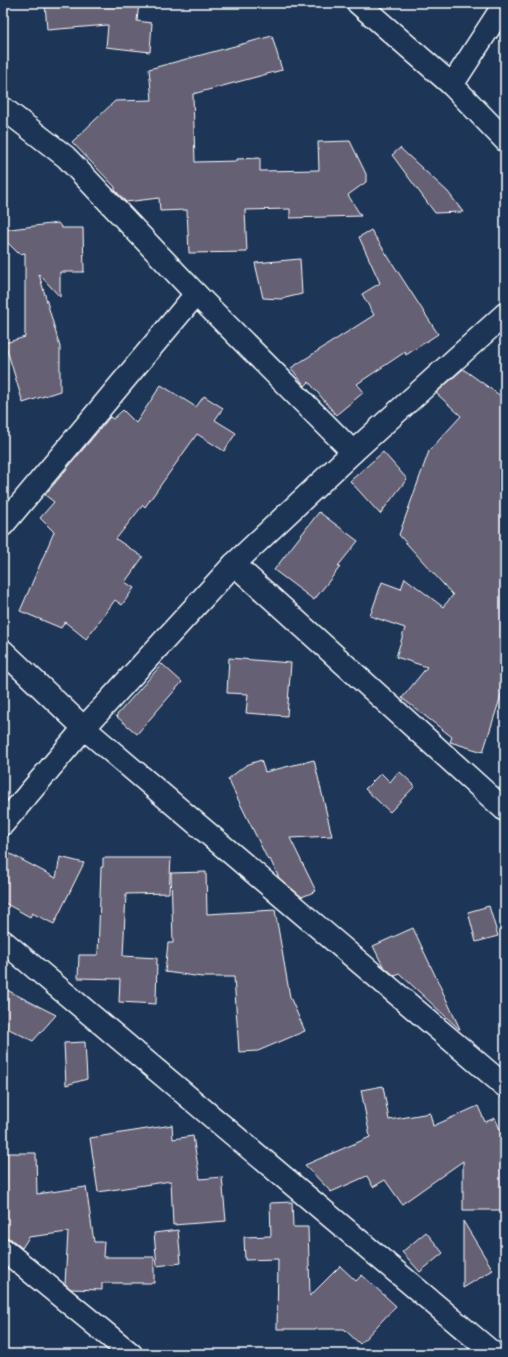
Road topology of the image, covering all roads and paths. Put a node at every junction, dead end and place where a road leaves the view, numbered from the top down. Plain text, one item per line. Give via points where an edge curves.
1 (358, 3) edge
2 (505, 3) edge
3 (452, 85) junction
4 (3, 108) edge
5 (505, 140) edge
6 (196, 294) junction
7 (505, 314) edge
8 (353, 452) junction
9 (3, 525) edge
10 (234, 564) junction
11 (3, 651) edge
12 (84, 728) junction
13 (505, 810) edge
14 (3, 824) edge
15 (3, 941) edge
16 (505, 1086) edge
17 (3, 1249) edge
18 (505, 1350) edge
19 (131, 1354) edge
20 (494, 1354) edge
21 (501, 1354) edge

1 - 3 street
2 - 3 street
3 - 5 street
4 - 6 street via 66,157
6 - 8 street
6 - 9 street
7 - 8 street
8 - 10 street
10 - 12 street
10 - 13 street
11 - 12 street
12 - 14 street
12 - 16 street
15 - 20 street
17 - 19 street
18 - 21 street

